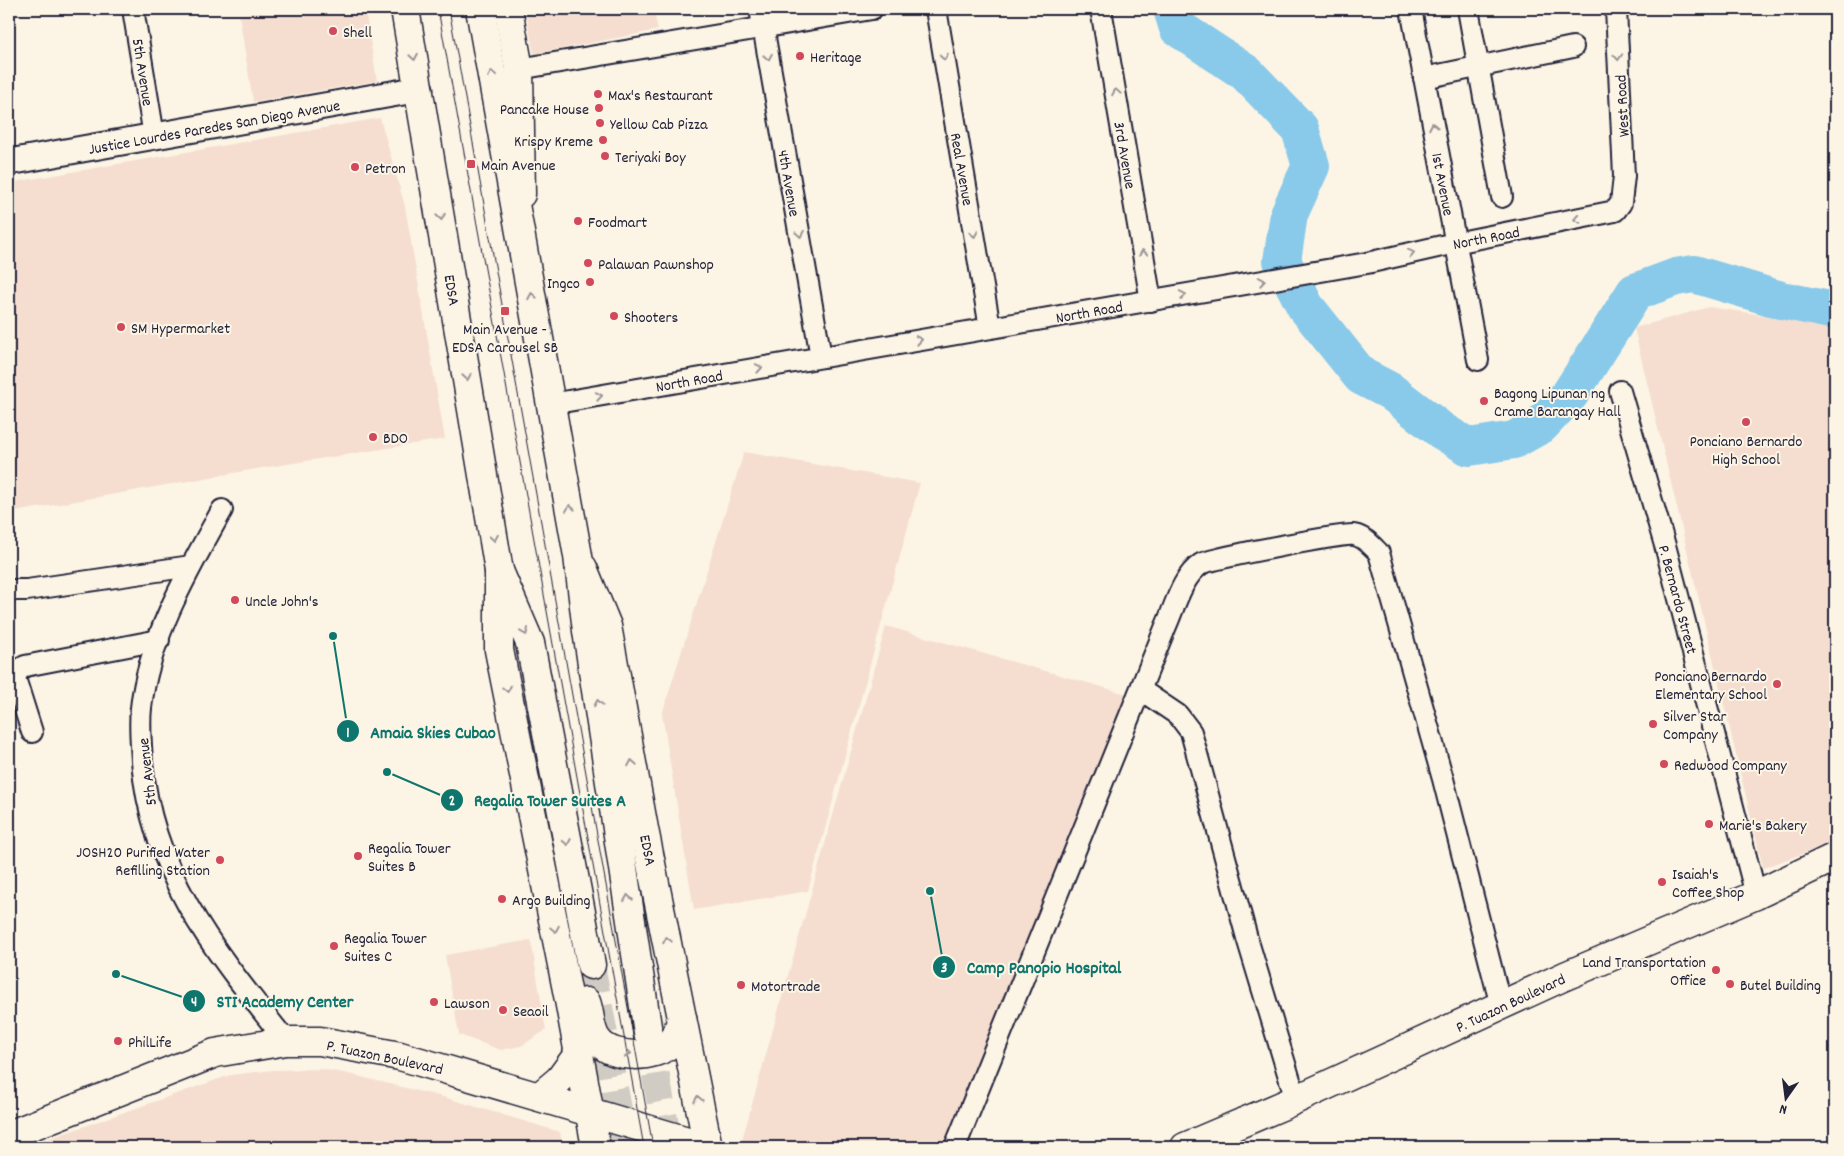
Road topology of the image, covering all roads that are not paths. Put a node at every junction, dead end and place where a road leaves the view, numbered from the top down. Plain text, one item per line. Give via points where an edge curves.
1 (133, 9) edge
2 (405, 9) edge
3 (480, 9) edge
4 (508, 9) edge
5 (872, 9) edge
6 (936, 9) edge
7 (1102, 9) edge
8 (1411, 9) edge
9 (1468, 9) edge
10 (1616, 9) edge
11 (761, 18) edge
12 (1573, 48) dead end
13 (1479, 66) junction
14 (519, 69) junction
15 (1424, 78) junction
16 (420, 89) junction
17 (154, 136) junction
18 (9, 162) edge
19 (1502, 197) dead end
20 (1621, 203) joint
21 (522, 243) junction
22 (1455, 243) junction
23 (1151, 301) junction
24 (990, 328) junction
25 (821, 357) junction
26 (1478, 360) dead end
27 (1620, 391) dead end
28 (551, 404) junction
29 (222, 510) dead end
30 (578, 556) junction
31 (191, 566) junction
32 (499, 571) junction
33 (9, 590) edge
34 (158, 640) junction
35 (1141, 690) junction
36 (32, 732) dead end
37 (1835, 857) edge
38 (1756, 895) junction
39 (591, 965) tunnel mouth
40 (563, 971) junction
41 (1502, 1006) junction
42 (682, 1018) junction
43 (648, 1033) tunnel mouth
44 (286, 1041) junction
45 (579, 1054) junction
46 (540, 1096) junction
47 (1296, 1100) junction
48 (590, 1111) junction
49 (9, 1135) edge
50 (596, 1147) edge
51 (708, 1147) edge
52 (955, 1147) edge
53 (1186, 1147) edge

1 - 17 street, 5th Avenue
2 -> 16 main road, EDSA
21 -> 3 main road, EDSA
4 - 14 main road, EDSA
5 - 11 street
6 -> 24 street, Real Avenue
23 -> 7 street, 3rd Avenue
8 - 15 street, 1st Avenue
9 - 13 street
10 -> 20 street, West Road via 1624,176
11 - 14 street
11 -> 25 street, 4th Avenue
12 - 13 street
13 - 15 street
13 - 19 street
14 - 21 main road, EDSA
22 -> 15 street, 1st Avenue
16 - 17 street, Justice Lourdes Paredes San Diego Avenue
16 -> 32 main road, EDSA
17 - 18 street, Justice Lourdes Paredes San Diego Avenue
20 -> 22 street, North Road via 1615,211
28 -> 21 main road, EDSA
23 -> 22 street, North Road via 1367,263
22 - 26 street, 1st Avenue
23 - 24 street, North Road
25 -> 24 street, North Road
28 -> 25 street, North Road
27 - 38 street, P. Bernardo Street via 1666,549
30 -> 28 main road, EDSA
29 - 31 street, 5th Avenue
42 -> 30 main road, EDSA via 607,626
43 -> 30 main road, EDSA
31 - 33 street
31 - 34 street, 5th Avenue
32 -> 39 main road, EDSA via 530,643
32 -> 40 main road, EDSA via 499,650
34 - 36 street via 25,666 15,678
34 - 44 street, 5th Avenue via 141,708 142,751 146,795 163,854 178,890 218,956
35 - 41 street via 1186,579 1202,563 1306,541 1354,535 1362,538 1379,553
35 - 47 street via 1178,715 1191,732 1247,938
35 - 52 street
37 - 38 main road, P. Tuazon Boulevard
38 - 41 main road, P. Tuazon Boulevard
40 -> 42 main road via 583,996 596,1038 608,1049 641,1054 657,1051 671,1042
40 - 45 main road, EDSA
41 - 47 main road, P. Tuazon Boulevard
51 -> 42 main road, EDSA
44 - 46 main road, P. Tuazon Boulevard via 320,1041 368,1048
44 - 49 main road, P. Tuazon Boulevard via 215,1053
45 - 46 main road via 560,1079
45 - 48 main road, EDSA
46 - 48 main road, P. Tuazon Boulevard
47 - 53 main road, P. Tuazon Boulevard
48 - 50 main road, EDSA
48 - 51 main road, P. Tuazon Boulevard

